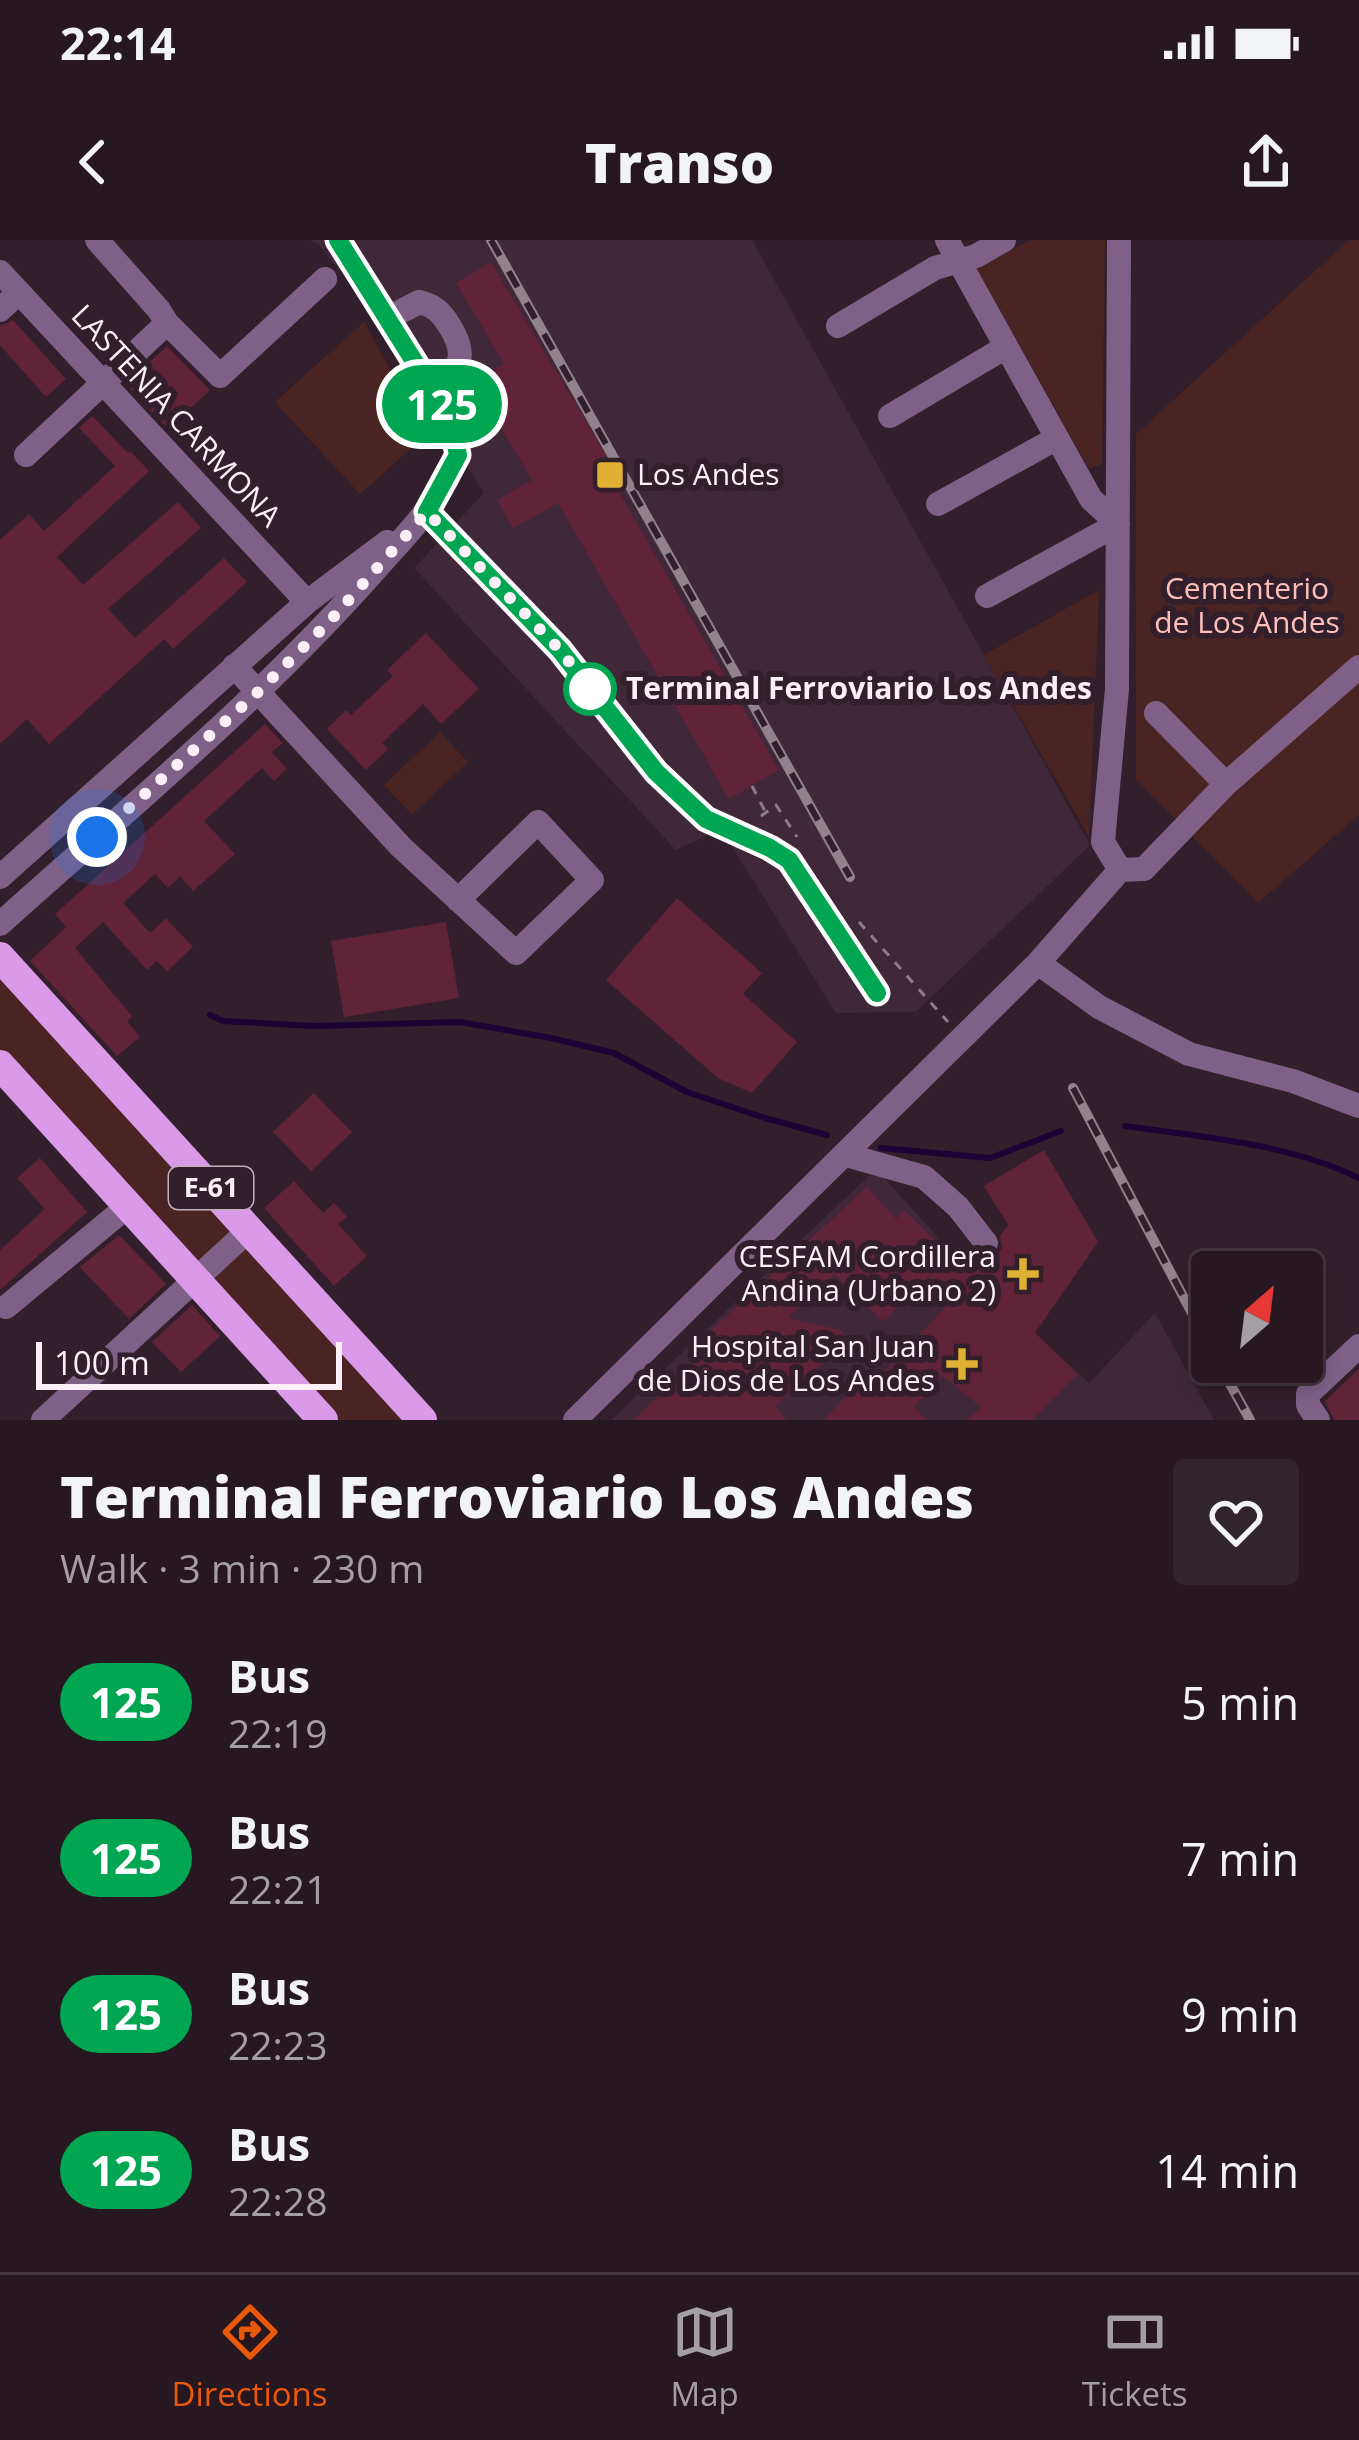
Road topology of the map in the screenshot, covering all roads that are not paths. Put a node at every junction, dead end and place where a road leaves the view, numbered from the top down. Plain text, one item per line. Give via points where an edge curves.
1 (97, 240) edge
2 (338, 240) edge
3 (1004, 240) edge
4 (1119, 240) edge
5 (953, 250) edge
6 (0, 272) edge
7 (326, 279) dead end
8 (19, 292) junction
9 (0, 310) edge
10 (167, 323) junction
11 (390, 324) junction
12 (838, 326) dead end
13 (1006, 347) junction
14 (104, 382) junction
15 (434, 391) junction
16 (890, 416) dead end
17 (1057, 438) junction
18 (26, 455) dead end
19 (938, 504) dead end
20 (427, 512) junction
21 (1118, 524) junction
22 (987, 596) dead end
23 (307, 602) junction
24 (234, 666) junction
25 (1359, 667) edge
26 (258, 692) junction
27 (1156, 713) dead end
28 (1226, 784) junction
29 (1120, 870) junction
30 (0, 877) edge
31 (458, 900) junction
32 (0, 924) edge
33 (0, 957) edge
34 (1038, 963) junction
35 (877, 993) dead end
36 (0, 1065) edge
37 (1359, 1106) edge
38 (846, 1155) junction
39 (129, 1205) junction
40 (249, 1230) junction
41 (986, 1243) dead end
42 (196, 1279) junction
43 (7, 1306) dead end
44 (1359, 1346) edge
45 (43, 1420) edge
46 (323, 1420) edge
47 (422, 1420) edge
48 (575, 1420) edge
49 (1318, 1420) edge

1 - 10 street
2 - 11 street
3 - 5 street via 976,256
4 - 21 street
5 - 12 street
5 - 13 street
6 - 8 street, LASTENIA CARMONA
7 - 10 street via 220,376
8 - 9 street
8 - 14 street, LASTENIA CARMONA
10 - 14 street
11 - 15 street
11 - 15 street via 419,302 440,311 461,353
13 - 16 street
13 - 17 street
14 - 18 street
14 - 23 street, LASTENIA CARMONA
15 - 20 street via 458,455
17 - 19 street
17 - 21 street via 1091,499
20 - 23 street
20 - 26 street
20 - 35 street via 560,650 656,772 706,819 789,860
21 - 22 street
21 - 29 street via 1117,689 1103,842
23 - 24 street
24 - 26 street
24 - 30 street
25 - 28 street
26 - 31 street
26 - 32 street
27 - 28 street
28 - 29 street via 1144,869
29 - 34 street
31 - 31 street via 538,822 592,880 516,953
33 - 40 main road, E-61
34 - 37 street via 1189,1054
34 - 38 street
36 - 39 main road, E-61
38 - 41 street via 924,1177
38 - 48 street
39 - 42 main road, E-61
39 - 43 street
40 - 42 street
40 - 47 main road, E-61
42 - 45 street
42 - 46 main road, E-61
44 - 49 street via 1308,1394

